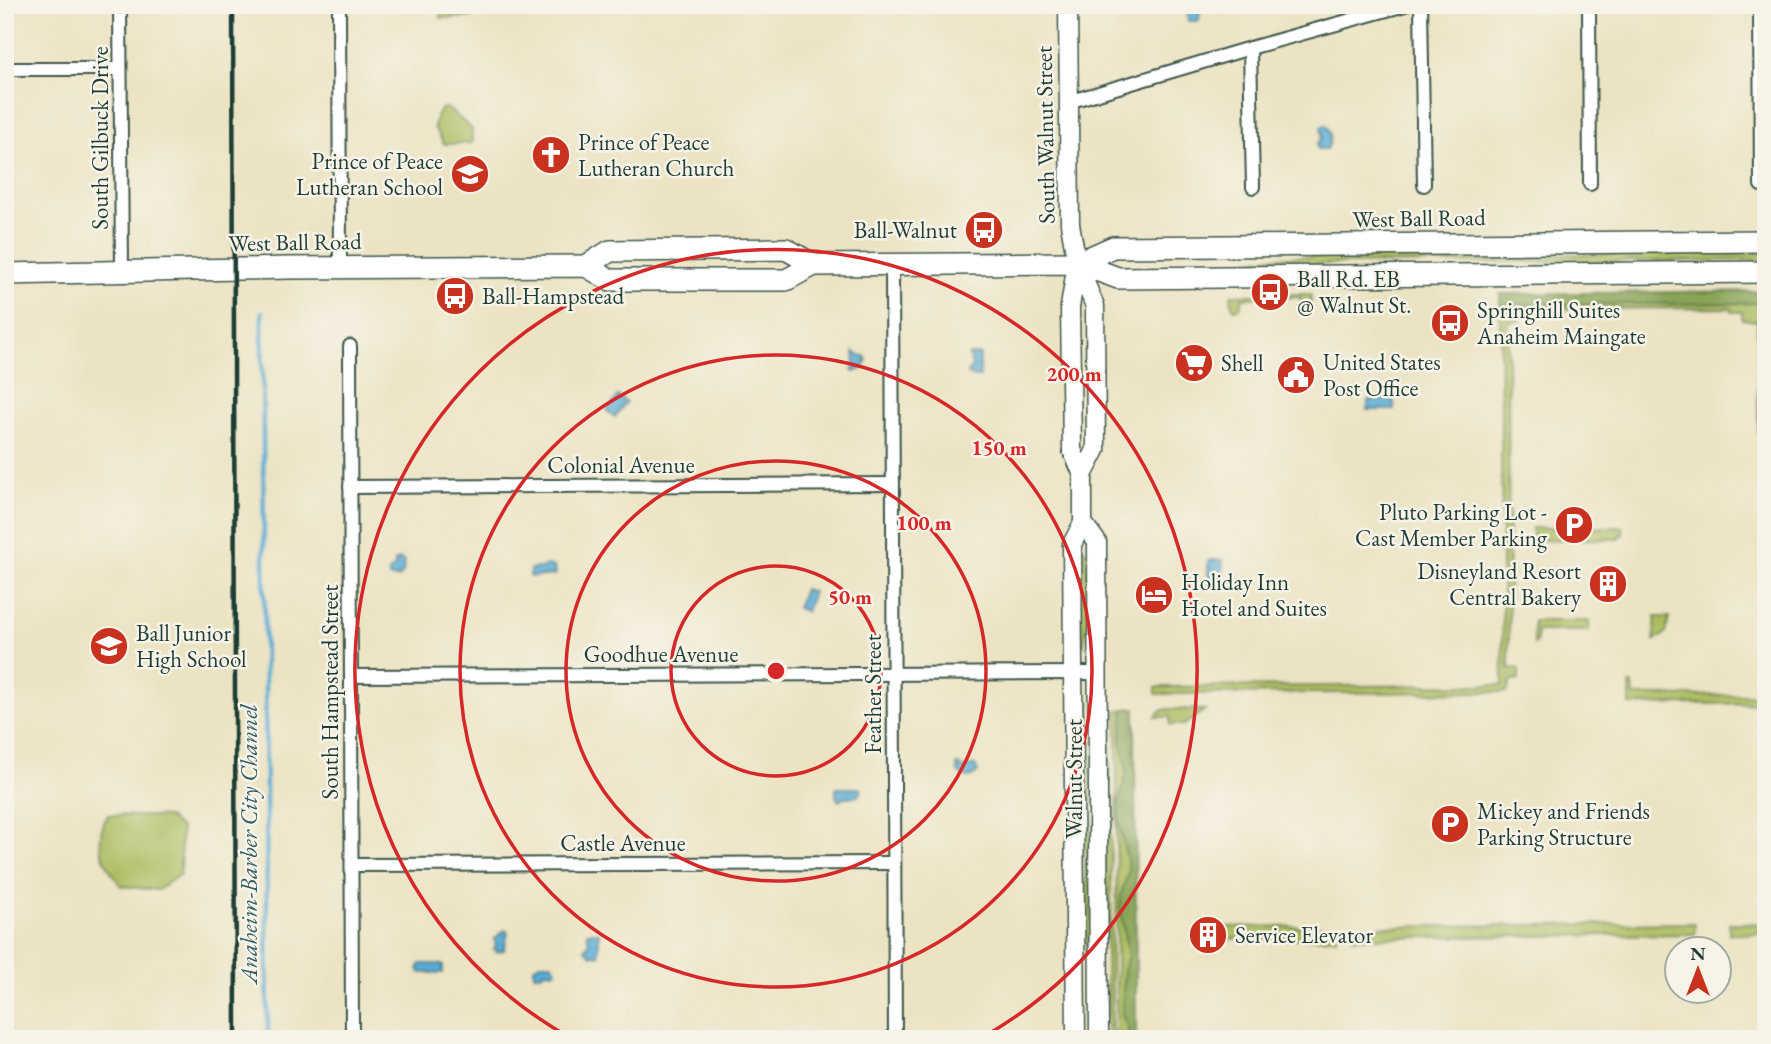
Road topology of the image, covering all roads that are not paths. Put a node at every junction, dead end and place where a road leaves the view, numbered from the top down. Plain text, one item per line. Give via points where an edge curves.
1 (120, 5) edge
2 (339, 5) edge
3 (1068, 5) edge
4 (1405, 5) edge
5 (1421, 5) edge
6 (1588, 5) edge
7 (1760, 5) edge
8 (1250, 48) junction
9 (5, 69) edge
10 (120, 69) junction
11 (1068, 102) junction
12 (1590, 184) dead end
13 (1424, 185) dead end
14 (1761, 185) dead end
15 (1253, 187) dead end
16 (1766, 241) edge
17 (1077, 263) junction
18 (892, 264) junction
19 (814, 265) junction
20 (586, 267) junction
21 (340, 268) junction
22 (122, 270) junction
23 (1766, 272) edge
24 (5, 274) edge
25 (349, 346) dead end
26 (1083, 475) junction
27 (893, 484) junction
28 (350, 487) junction
29 (1083, 523) junction
30 (1073, 673) junction
31 (1098, 673) junction
32 (894, 674) junction
33 (351, 676) junction
34 (894, 863) junction
35 (352, 865) junction
36 (352, 1039) edge
37 (895, 1039) edge
38 (1076, 1039) edge
39 (1099, 1039) edge

1 - 10 street, South Gilbuck Drive
2 - 21 street
3 - 11 street, South Walnut Street
4 - 8 street
5 - 13 street
6 - 12 street
7 - 14 street
8 - 11 street
8 - 15 street
9 - 10 street
10 - 22 street, South Gilbuck Drive
11 - 17 street, South Walnut Street via 1070,225
16 - 17 main road, West Ball Road via 1113,247
17 - 18 main road, West Ball Road
17 - 23 main road, West Ball Road via 1118,278
17 - 26 street, Walnut Street via 1070,307 1072,450
17 - 26 street, Walnut Street via 1095,306 1096,450
18 - 19 main road, West Ball Road
18 - 27 street, Feather Street
19 - 20 main road, West Ball Road via 786,279 746,280 610,281
19 - 20 main road, West Ball Road via 786,249 610,251
20 - 21 main road, West Ball Road
21 - 22 main road, West Ball Road
22 - 24 main road, West Ball Road
25 - 28 street, South Hampstead Street
26 - 29 street, Walnut Street
27 - 28 street, Colonial Avenue
27 - 32 street, Feather Street
28 - 33 street, South Hampstead Street
29 - 30 street, Walnut Street via 1072,544
29 - 31 street, Walnut Street via 1097,542
30 - 31 street, Goodhue Avenue
30 - 32 street, Goodhue Avenue
30 - 38 street, Walnut Street
31 - 39 street, Walnut Street
32 - 33 street, Goodhue Avenue
32 - 34 street, Feather Street
33 - 35 street, South Hampstead Street
34 - 35 street, Castle Avenue
34 - 37 street, Feather Street
35 - 36 street, South Hampstead Street

